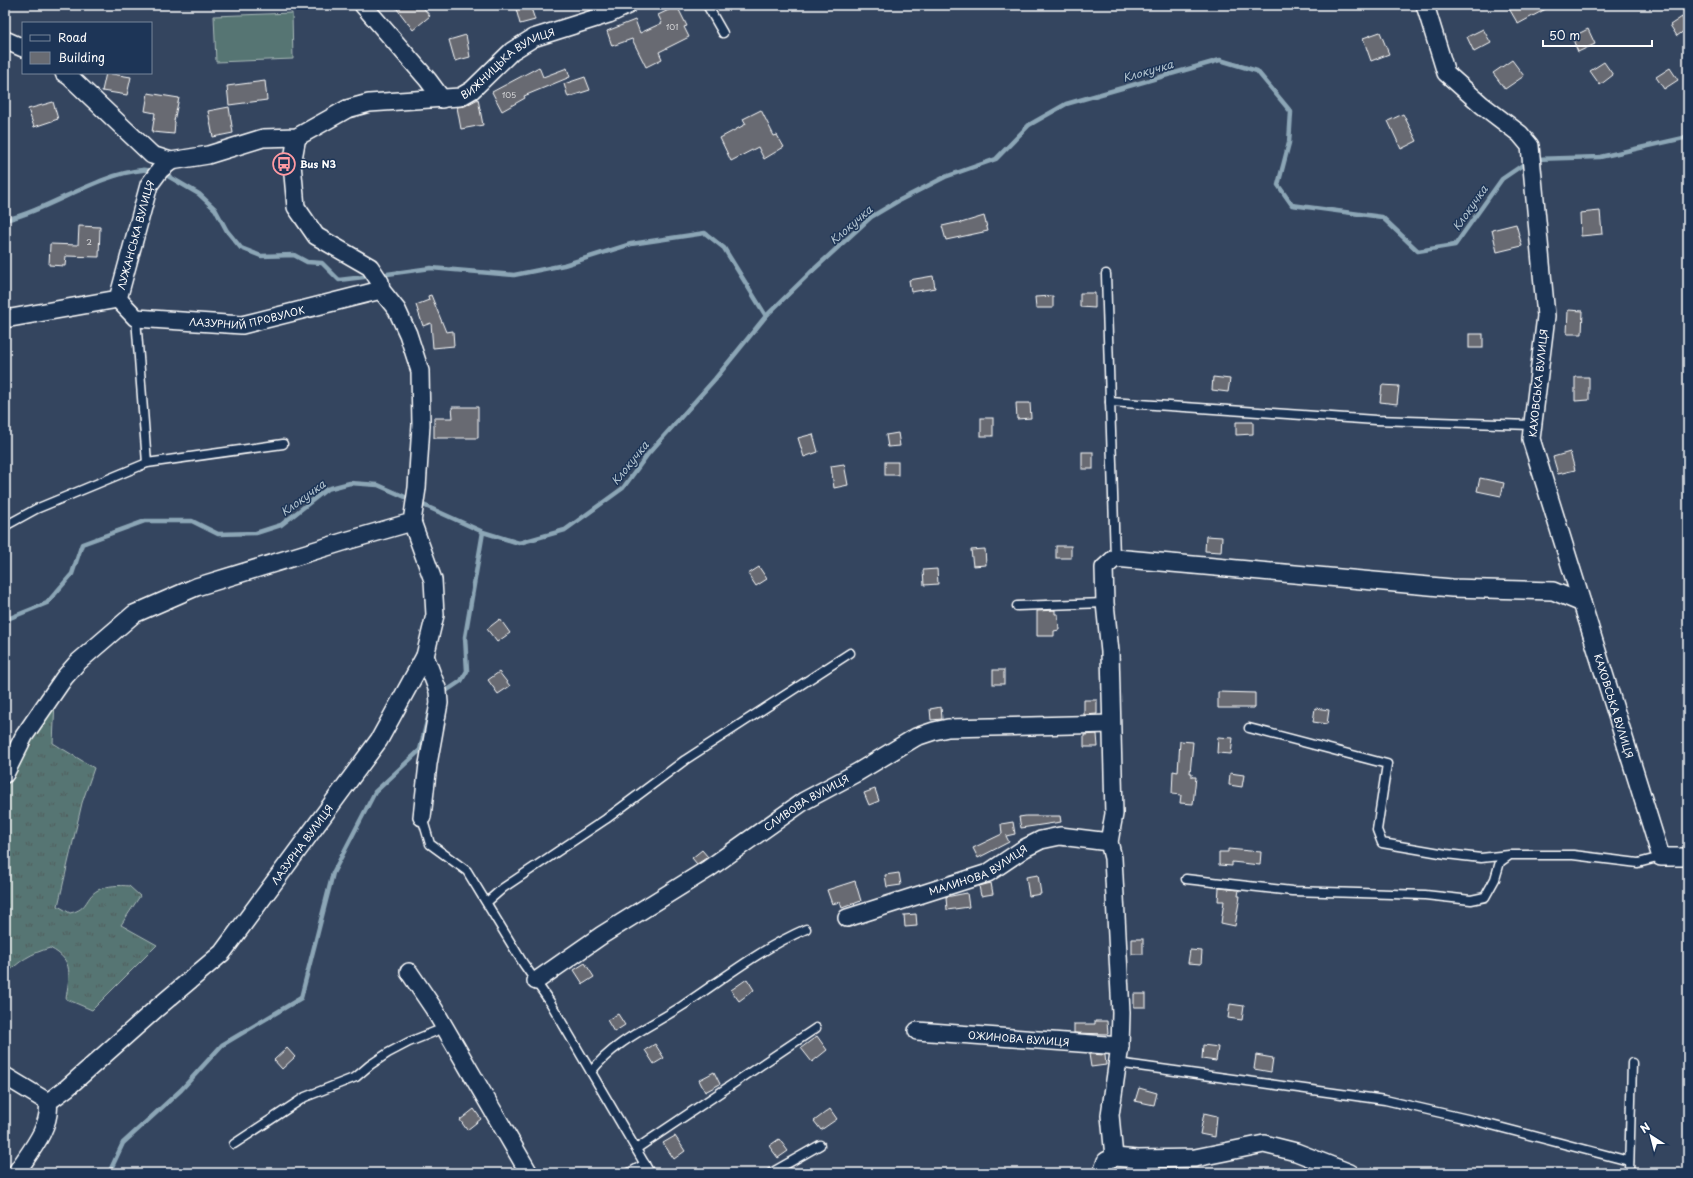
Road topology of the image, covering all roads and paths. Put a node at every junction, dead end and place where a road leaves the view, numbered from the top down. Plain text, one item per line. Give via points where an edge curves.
1 (363, 5) edge
2 (628, 5) edge
3 (707, 5) edge
4 (1425, 5) edge
5 (723, 33) dead end
6 (5, 40) edge
7 (22, 48) edge
8 (65, 74) edge
9 (442, 99) junction
10 (297, 137) junction
11 (165, 165) junction
12 (1106, 274) dead end
13 (381, 286) junction
14 (118, 299) junction
15 (136, 318) junction
16 (5, 319) edge
17 (1110, 402) junction
18 (1533, 425) junction
19 (283, 444) dead end
20 (147, 463) junction
21 (413, 515) junction
22 (5, 526) edge
23 (1115, 558) junction
24 (1105, 602) junction
25 (1582, 603) junction
26 (1017, 606) dead end
27 (850, 653) dead end
28 (425, 656) junction
29 (1111, 724) junction
30 (1249, 728) dead end
31 (5, 774) edge
32 (422, 817) joint
33 (1109, 842) junction
34 (1510, 855) junction
35 (1661, 857) junction
36 (1688, 857) edge
37 (1186, 878) dead end
38 (487, 902) junction
39 (847, 918) dead end
40 (806, 929) dead end
41 (409, 972) dead end
42 (536, 981) junction
43 (444, 1028) junction
44 (816, 1028) dead end
45 (917, 1032) dead end
46 (1120, 1046) junction
47 (1117, 1063) junction
48 (1632, 1063) dead end
49 (591, 1072) junction
50 (5, 1076) edge
51 (48, 1102) junction
52 (234, 1144) dead end
53 (820, 1145) dead end
54 (636, 1149) junction
55 (1114, 1157) junction
56 (1629, 1161) junction
57 (645, 1164) junction
58 (16, 1173) edge
59 (530, 1173) edge
60 (629, 1173) edge
61 (650, 1173) edge
62 (771, 1173) edge
63 (1102, 1173) edge
64 (1350, 1173) edge
65 (1629, 1173) edge

1 - 9 street
2 - 9 street, ВИЖНИЦЬКА ВУЛИЦЯ via 609,14 533,38 512,51 472,90 460,97
3 - 5 lane
4 - 18 street, КАХОВСЬКА ВУЛИЦЯ via 1446,73 1520,134 1530,146 1546,316
6 - 7 street
8 - 11 street
9 - 10 street, ВИЖНИЦЬКА ВУЛИЦЯ via 369,103 346,109
10 - 11 street via 263,138
10 - 13 street via 292,164 296,206 316,236 370,267
11 - 14 street, ЛУЖАНСЬКА ВУЛИЦЯ via 149,185
12 - 17 lane
13 - 15 street, ЛАЗУРНИЙ ПРОВУЛОК via 242,325
13 - 21 street via 397,310 420,371 421,425
14 - 15 street
14 - 16 street, ЛУЖАНСЬКА ВУЛИЦЯ
15 - 20 lane
17 - 18 lane via 1376,420
17 - 23 lane
18 - 25 street, КАХОВСЬКА ВУЛИЦЯ via 1531,439
19 - 20 lane
20 - 22 lane via 36,509
21 - 28 street, ЛАЗУРНА ВУЛИЦЯ via 433,580 434,615
21 - 31 street via 346,541 196,587 134,614 77,663 64,678 24,736
23 - 24 street via 1104,568
23 - 25 street via 1452,588 1553,591
24 - 26 lane
24 - 29 street via 1110,652
25 - 35 street, КАХОВСЬКА ВУЛИЦЯ
27 - 38 lane via 691,756 606,819 503,888
28 - 32 street via 438,697
28 - 51 street, ЛАЗУРНА ВУЛИЦЯ via 379,740 222,953
29 - 33 street via 1114,814
29 - 42 street, СЛИВОВА ВУЛИЦЯ via 948,728 916,737 804,801 730,855 602,935
30 - 34 lane via 1387,764 1377,830 1382,843 1481,858
32 - 38 lane via 430,844 468,871
33 - 39 street, МАЛИНОВА ВУЛИЦЯ via 1060,836 1041,840 988,873
33 - 46 street via 1113,858 1121,999
34 - 35 lane via 1573,855 1638,863
34 - 37 lane via 1500,862 1495,879 1485,897 1471,900 1425,895 1292,891
35 - 36 street
38 - 42 lane
40 - 49 lane via 773,944 612,1050
41 - 43 street
42 - 49 lane
43 - 52 lane via 388,1053 356,1077 305,1097
43 - 59 street
44 - 54 lane
45 - 46 street, ОЖИНОВА ВУЛИЦЯ
46 - 47 street
47 - 55 street via 1110,1114
47 - 56 lane via 1385,1100
48 - 56 lane
49 - 54 lane
50 - 51 street
51 - 58 street via 48,1113 42,1132
53 - 62 lane
54 - 57 lane
55 - 63 street via 1106,1161
55 - 64 street via 1195,1158 1264,1144
56 - 65 lane
57 - 60 lane
57 - 61 lane

